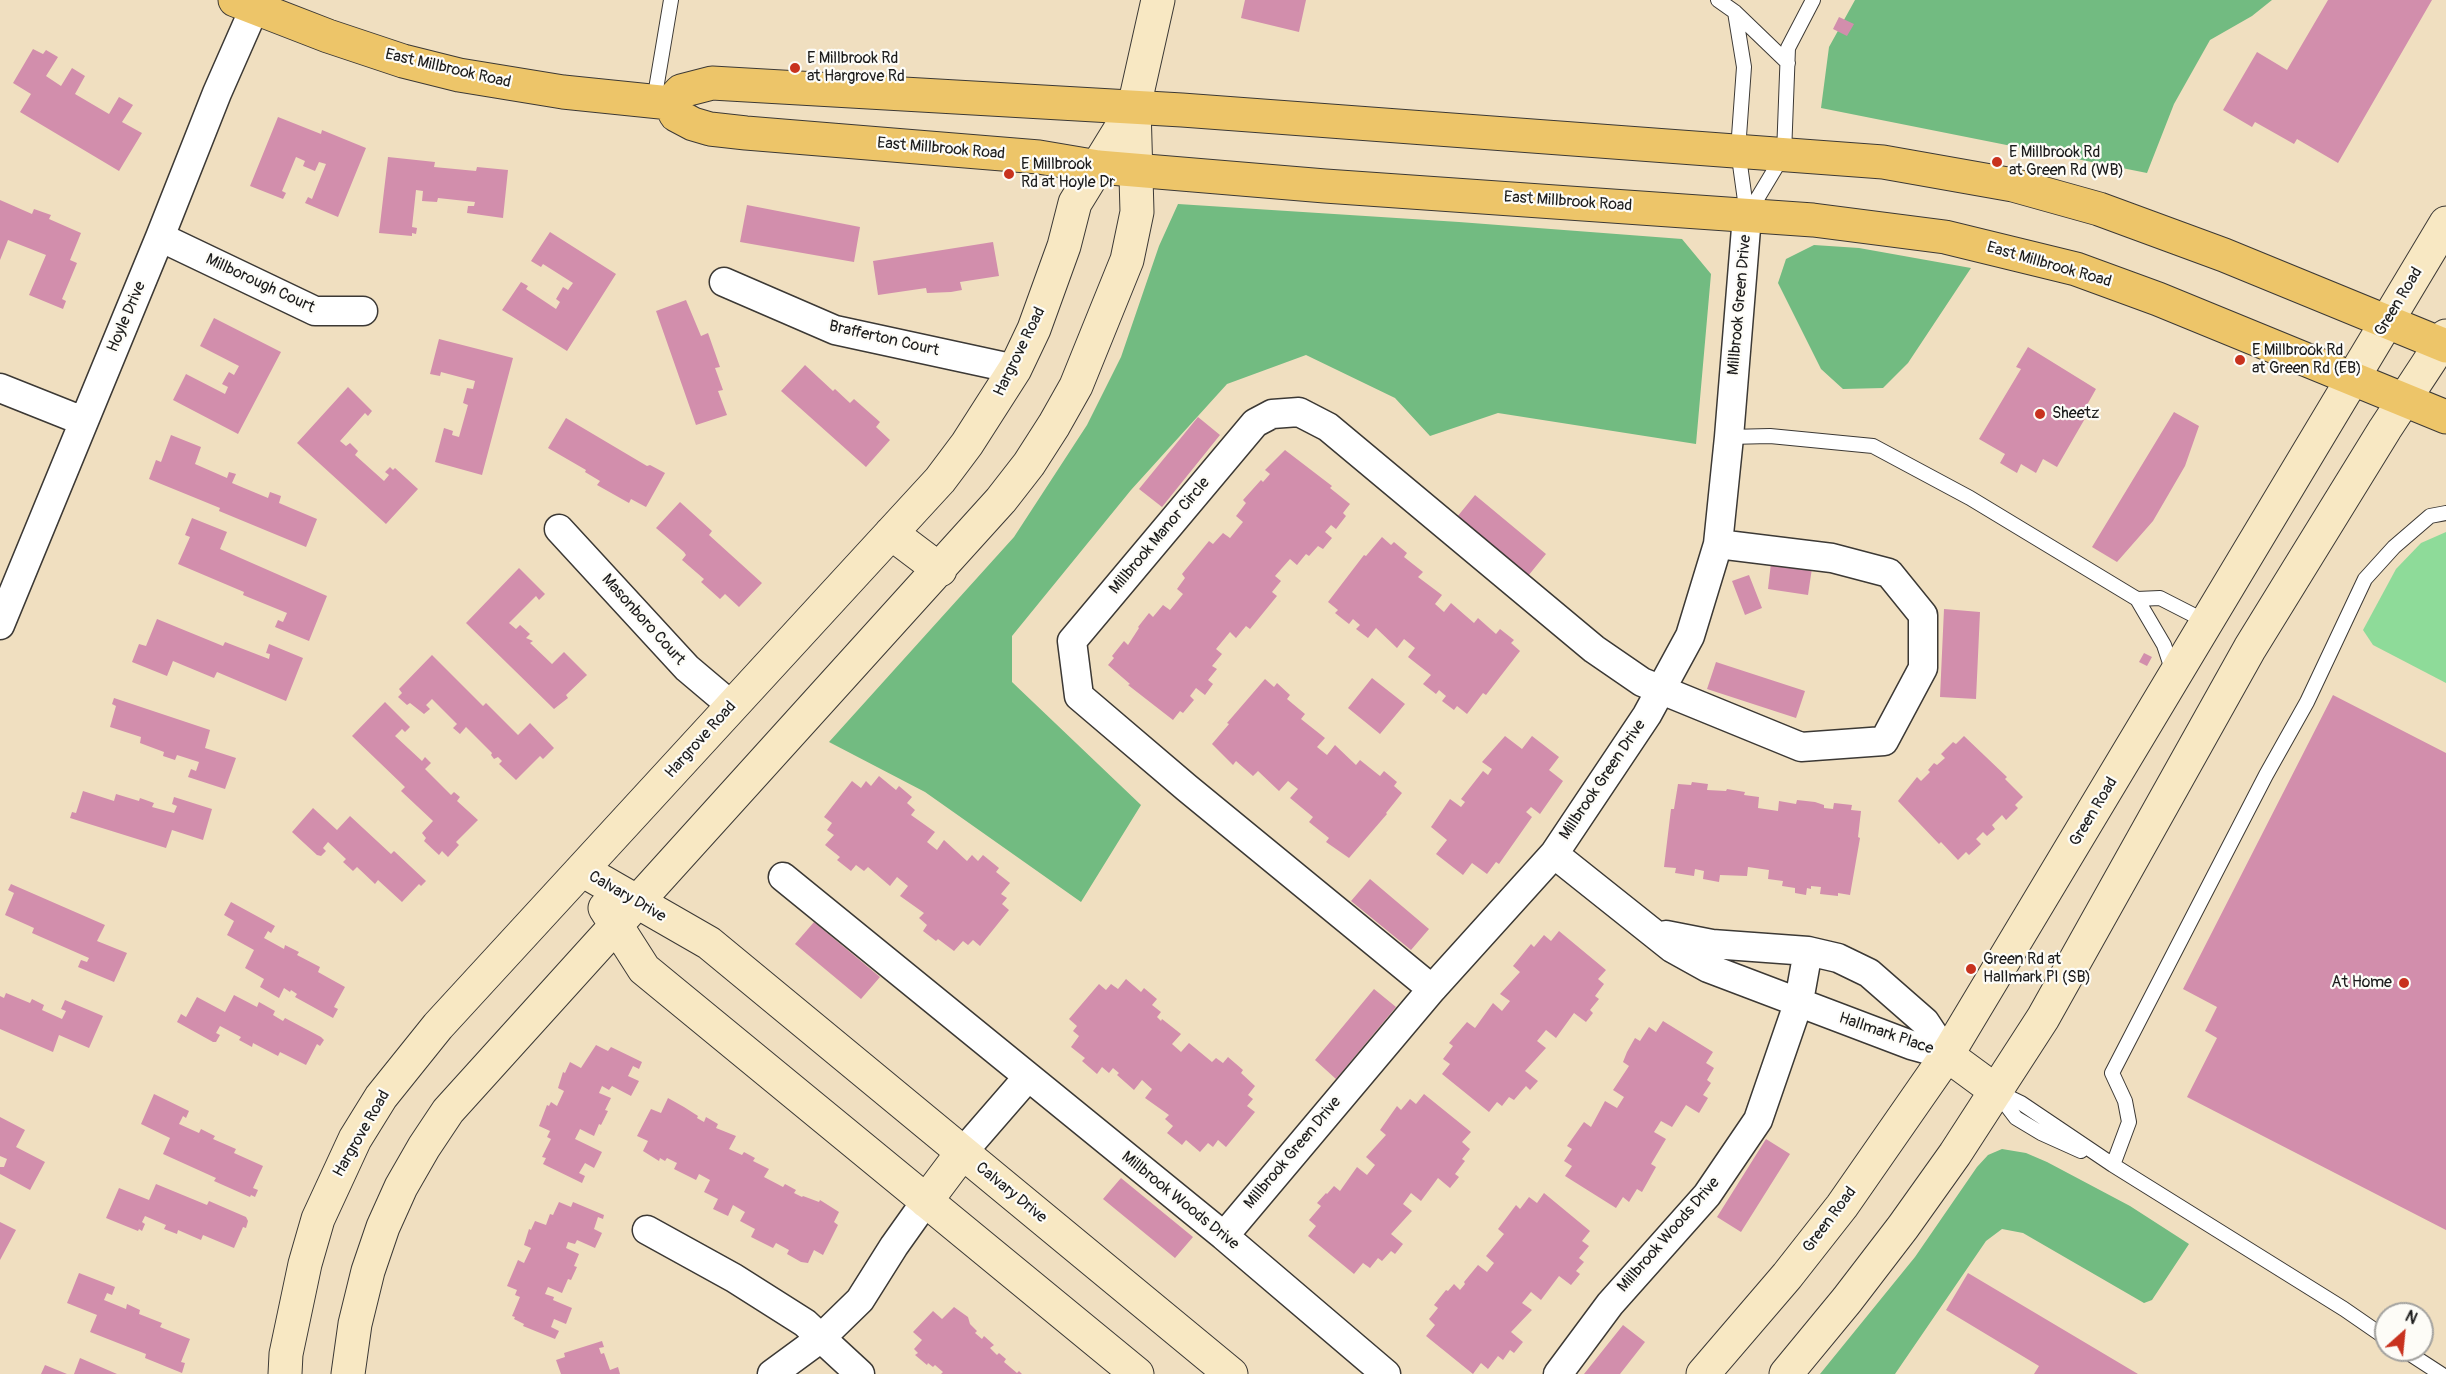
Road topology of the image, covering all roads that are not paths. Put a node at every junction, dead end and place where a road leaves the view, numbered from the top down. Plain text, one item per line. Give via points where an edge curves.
1 (671, 0) edge
2 (1158, 0) edge
3 (1718, 0) edge
4 (1813, 0) edge
5 (244, 4) edge
6 (1735, 12) junction
7 (1788, 63) junction
8 (662, 103) junction
9 (1134, 107) junction
10 (1738, 150) junction
11 (1784, 154) junction
12 (1098, 167) junction
13 (1136, 170) junction
14 (1747, 216) junction
15 (2446, 223) edge
16 (160, 237) junction
17 (724, 282) dead end
18 (363, 311) dead end
19 (2387, 321) junction
20 (2444, 342) edge
21 (1016, 369) junction
22 (2354, 378) junction
23 (0, 387) edge
24 (2404, 400) junction
25 (2446, 417) edge
26 (83, 421) junction
27 (1729, 437) junction
28 (2446, 513) edge
29 (559, 529) dead end
30 (891, 533) junction
31 (1718, 544) junction
32 (940, 570) junction
33 (2137, 599) junction
34 (2207, 622) junction
35 (0, 625) edge
36 (2250, 648) junction
37 (2175, 676) junction
38 (1661, 691) junction
39 (732, 706) junction
40 (1554, 854) junction
41 (582, 870) junction
42 (783, 877) dead end
43 (627, 914) junction
44 (1652, 932) junction
45 (1808, 951) junction
46 (1432, 989) junction
47 (1798, 1002) junction
48 (1947, 1055) junction
49 (1028, 1077) junction
50 (1996, 1091) junction
51 (962, 1153) junction
52 (2113, 1165) junction
53 (918, 1212) junction
54 (647, 1230) dead end
55 (1224, 1236) junction
56 (2374, 1330) edge
57 (821, 1338) junction
58 (2422, 1362) edge
59 (285, 1374) edge
60 (348, 1374) edge
61 (772, 1374) edge
62 (860, 1374) edge
63 (1137, 1374) edge
64 (1231, 1374) edge
65 (1386, 1374) edge
66 (1558, 1374) edge
67 (1703, 1374) edge
68 (1786, 1374) edge
69 (2441, 1374) edge

1 - 8 lane
2 - 9 street, Hargrove Road
3 - 6 lane
4 - 7 lane via 1788,48
5 - 8 main road, East Millbrook Road via 371,50 459,75
5 - 16 street, Hoyle Drive via 225,73
6 - 7 lane
6 - 10 lane via 1744,67
7 - 11 lane
8 - 9 main road via 681,91 712,83
8 - 12 main road, East Millbrook Road via 676,115 710,129 1039,157
9 - 10 main road
9 - 12 street, Hargrove Road
9 - 13 street, Hargrove Road
10 - 11 main road
10 - 14 lane
11 - 14 lane
11 - 19 main road via 1970,176 2056,197 2144,224
12 - 13 main road, East Millbrook Road
12 - 21 street, Hargrove Road via 1075,203 1050,287
13 - 14 main road, East Millbrook Road
13 - 32 street, Hargrove Road via 1137,212 1127,260 1076,386 1029,464
14 - 22 main road, East Millbrook Road via 1945,237 2076,269 2199,314
14 - 27 street, Millbrook Green Drive
15 - 19 street, Green Road
16 - 18 street, Millborough Court via 315,312
16 - 26 street, Hoyle Drive
17 - 21 street, Brafferton Court via 835,330
19 - 20 main road
19 - 22 street, Green Road
20 - 24 street
21 - 30 street, Hargrove Road via 940,480
22 - 24 main road, East Millbrook Road
22 - 34 street, Green Road
23 - 26 street
24 - 25 main road, East Millbrook Road
24 - 36 street
26 - 35 street, Hoyle Drive
27 - 31 street, Millbrook Green Drive
27 - 33 lane via 1770,436 1873,446 1970,498
28 - 52 lane via 2430,516 2365,579 2307,702 2112,1073 2125,1101 2129,1122
29 - 39 street, Masonboro Court via 687,668
30 - 32 street
30 - 39 street, Hargrove Road
31 - 38 street, Millbrook Green Drive via 1690,636
31 - 38 street, Millbrook Manor Circle via 1832,558 1890,573 1923,615 1923,668 1884,741 1801,747
32 - 43 street, Hargrove Road
33 - 34 lane via 2160,598
33 - 37 lane via 2164,645
34 - 36 street
34 - 37 street, Green Road
36 - 50 street via 2049,1008
37 - 48 street, Green Road
38 - 40 street, Millbrook Green Drive
38 - 46 street, Millbrook Manor Circle via 1594,649 1328,427 1299,412 1272,414 1256,423 1072,641 1079,696
39 - 41 street, Hargrove Road
40 - 44 street, Hallmark Place
40 - 46 street, Millbrook Green Drive
41 - 43 street, Calvary Drive
41 - 59 street, Hargrove Road via 438,1026 381,1097 355,1139 318,1219 288,1343
42 - 49 street, Millbrook Woods Drive
43 - 51 street, Calvary Drive via 709,943
43 - 53 street, Calvary Drive via 644,969
43 - 60 street, Hargrove Road via 477,1077 424,1147 401,1187 368,1271
44 - 45 street, Hallmark Place via 1712,944
44 - 47 street, Hallmark Place via 1708,968
45 - 47 street, Millbrook Woods Drive
45 - 48 street, Hallmark Place via 1838,958 1869,973 1925,1023
46 - 55 street, Millbrook Green Drive
47 - 48 street, Hallmark Place
47 - 66 street, Millbrook Woods Drive via 1758,1120 1707,1195 1610,1304
48 - 50 street
48 - 67 street, Green Road via 1842,1206
49 - 51 street
49 - 55 street, Millbrook Woods Drive
50 - 52 lane via 2021,1103
50 - 68 street via 1903,1227
51 - 53 street
51 - 64 street, Calvary Drive
52 - 56 lane
53 - 57 street via 860,1300
53 - 63 street, Calvary Drive
54 - 57 street via 734,1278 805,1323
55 - 65 street, Millbrook Woods Drive
57 - 61 street
57 - 62 street
58 - 69 lane

